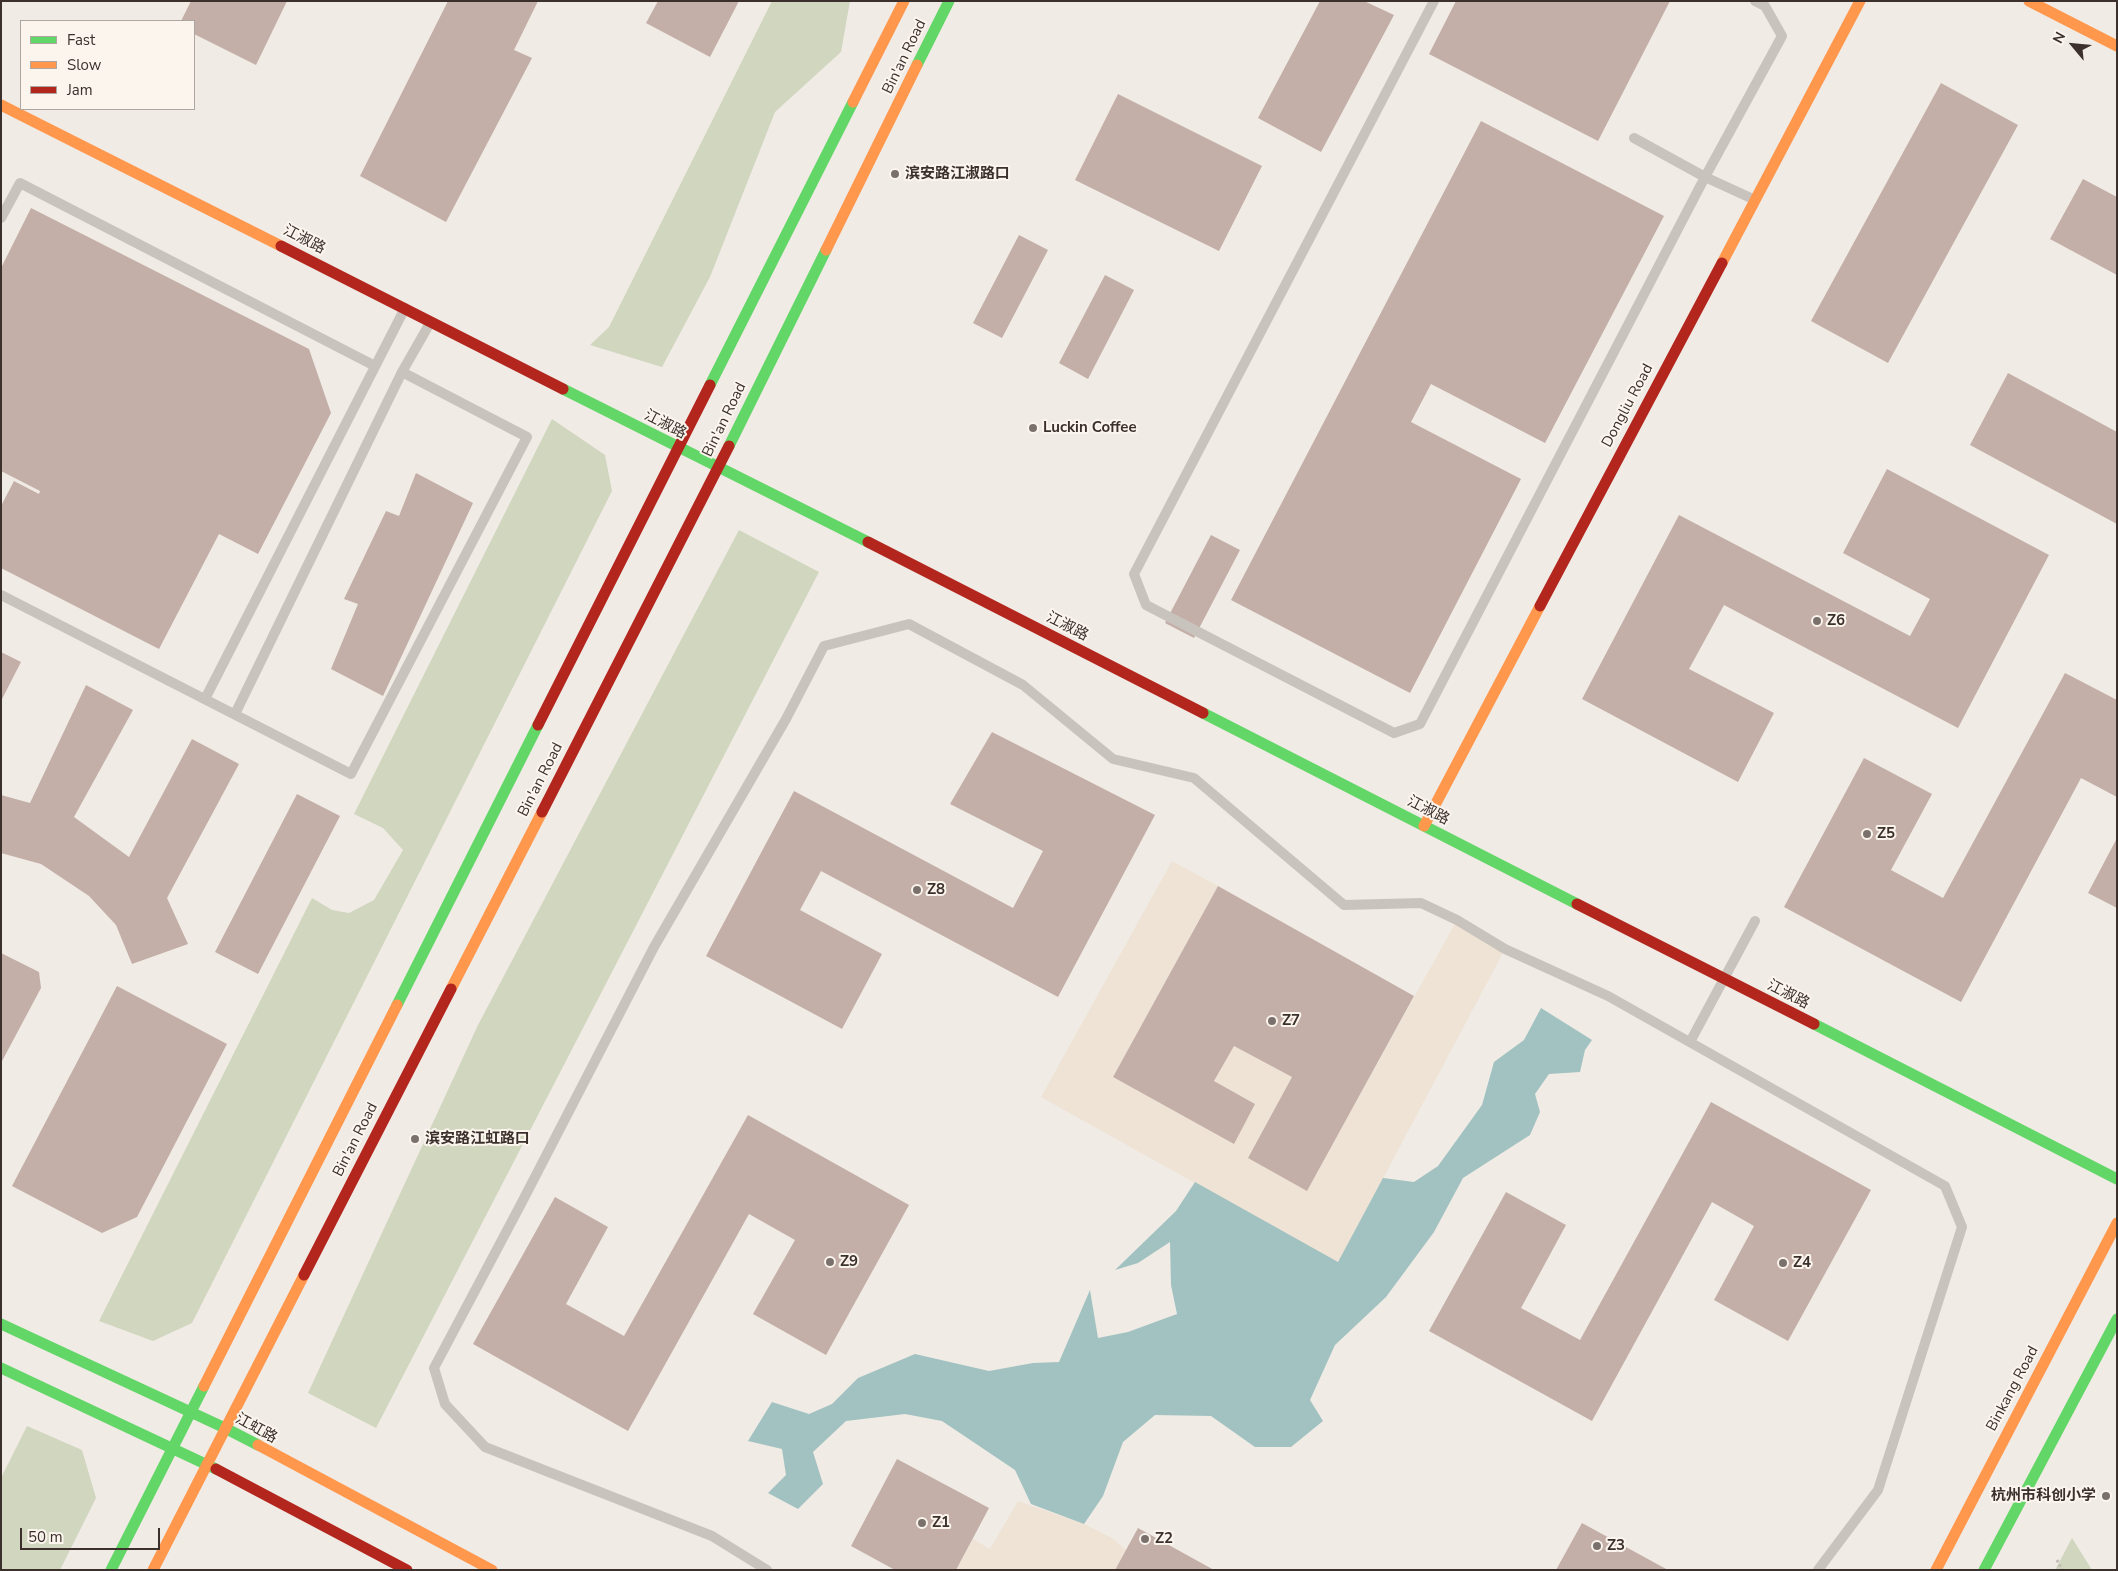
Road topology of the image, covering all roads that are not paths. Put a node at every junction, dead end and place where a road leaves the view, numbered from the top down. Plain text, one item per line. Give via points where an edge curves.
1 (904, 1) edge
2 (950, 1) edge
3 (1434, 1) edge
4 (1755, 1) edge
5 (1860, 1) edge
6 (2029, 1) edge
7 (2117, 46) edge
8 (5, 107) edge
9 (1, 122) edge
10 (1634, 138) dead end
11 (1704, 177) junction
12 (1754, 200) junction
13 (1, 218) edge
14 (405, 308) junction
15 (431, 321) junction
16 (375, 366) junction
17 (402, 372) junction
18 (679, 450) junction
19 (719, 466) junction
20 (1, 595) edge
21 (205, 699) junction
22 (235, 714) junction
23 (1424, 826) junction
24 (1755, 921) dead end
25 (1724, 979) junction
26 (1690, 1042) junction
27 (2117, 1179) edge
28 (2117, 1223) edge
29 (2117, 1319) edge
30 (1, 1324) edge
31 (1, 1368) edge
32 (190, 1413) junction
33 (225, 1428) junction
34 (174, 1448) junction
35 (208, 1465) junction
36 (111, 1570) edge
37 (153, 1570) edge
38 (407, 1570) edge
39 (492, 1570) edge
40 (767, 1570) edge
41 (1818, 1570) edge
42 (1936, 1570) edge
43 (1984, 1570) edge

1 - 18 main road, Bin'an Road
2 - 19 main road, Bin'an Road
3 - 11 lane via 1134,574 1146,605 1394,733 1420,724
4 - 11 lane via 1765,6 1782,36
5 - 12 main road, Dongliu Road
6 - 7 main road
8 - 9 main road
8 - 14 main road, 江淑路
10 - 11 lane
11 - 12 lane
12 - 23 main road, Dongliu Road
13 - 16 lane via 20,183
14 - 15 main road, 江淑路
14 - 16 lane
15 - 17 lane
15 - 18 main road, 江淑路
16 - 21 lane
17 - 22 lane
17 - 22 lane via 527,437 351,774
18 - 19 main road, 江淑路
18 - 32 main road, Bin'an Road
19 - 23 main road, 江淑路
19 - 33 main road, Bin'an Road
20 - 21 lane
21 - 22 lane
23 - 25 main road, 江淑路
24 - 25 lane
25 - 26 lane
25 - 27 main road, 江淑路
26 - 40 lane via 1608,996 1505,949 1421,903 1344,905 1194,778 1112,759 1023,685 909,624 824,646 654,946 434,1368 445,1404 485,1447 712,1536
26 - 41 lane via 1945,1186 1962,1227 1878,1490
28 - 42 main road, Binkang Road
29 - 43 main road
30 - 32 main road, 江虹路
31 - 34 main road
32 - 33 main road, 江虹路
32 - 34 main road, Bin'an Road
33 - 35 main road, Bin'an Road
33 - 39 main road, 江虹路
34 - 35 main road
34 - 36 main road, Bin'an Road
35 - 37 main road, Bin'an Road
35 - 38 main road

